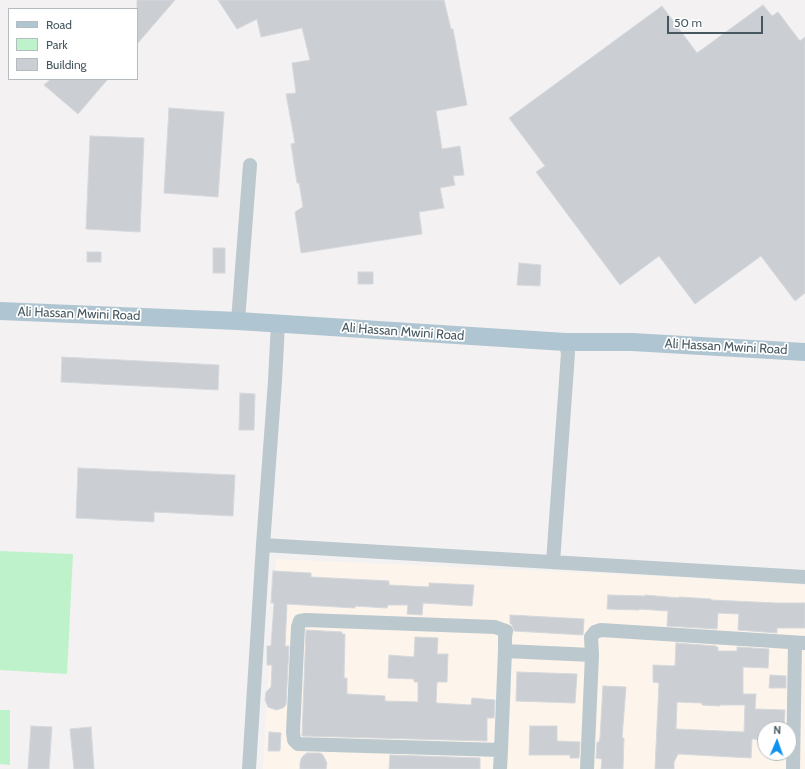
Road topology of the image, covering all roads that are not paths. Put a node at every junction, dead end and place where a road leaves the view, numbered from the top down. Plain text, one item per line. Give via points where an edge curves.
1 (250, 165) dead end
2 (0, 311) edge
3 (238, 321) junction
4 (278, 323) junction
5 (565, 342) junction
6 (805, 352) edge
7 (263, 545) junction
8 (554, 562) junction
9 (805, 577) edge
10 (800, 643) edge
11 (505, 651) junction
12 (592, 655) junction
13 (501, 750) junction
14 (249, 769) edge
15 (500, 769) edge
16 (587, 769) edge
17 (793, 769) edge

1 - 3 street
2 - 3 main road, Ali Hassan Mwini Road
3 - 4 main road, Ali Hassan Mwini Road
4 - 5 main road, Ali Hassan Mwini Road
4 - 7 street
5 - 6 main road, Ali Hassan Mwini Road via 632,342
5 - 8 street via 568,353
7 - 8 street
7 - 14 street
8 - 9 street
10 - 12 street via 601,630 591,637
10 - 17 street
11 - 12 street
11 - 13 street
11 - 13 street via 506,631 495,627 300,621 293,732 294,740 298,744
12 - 16 street
13 - 15 street

